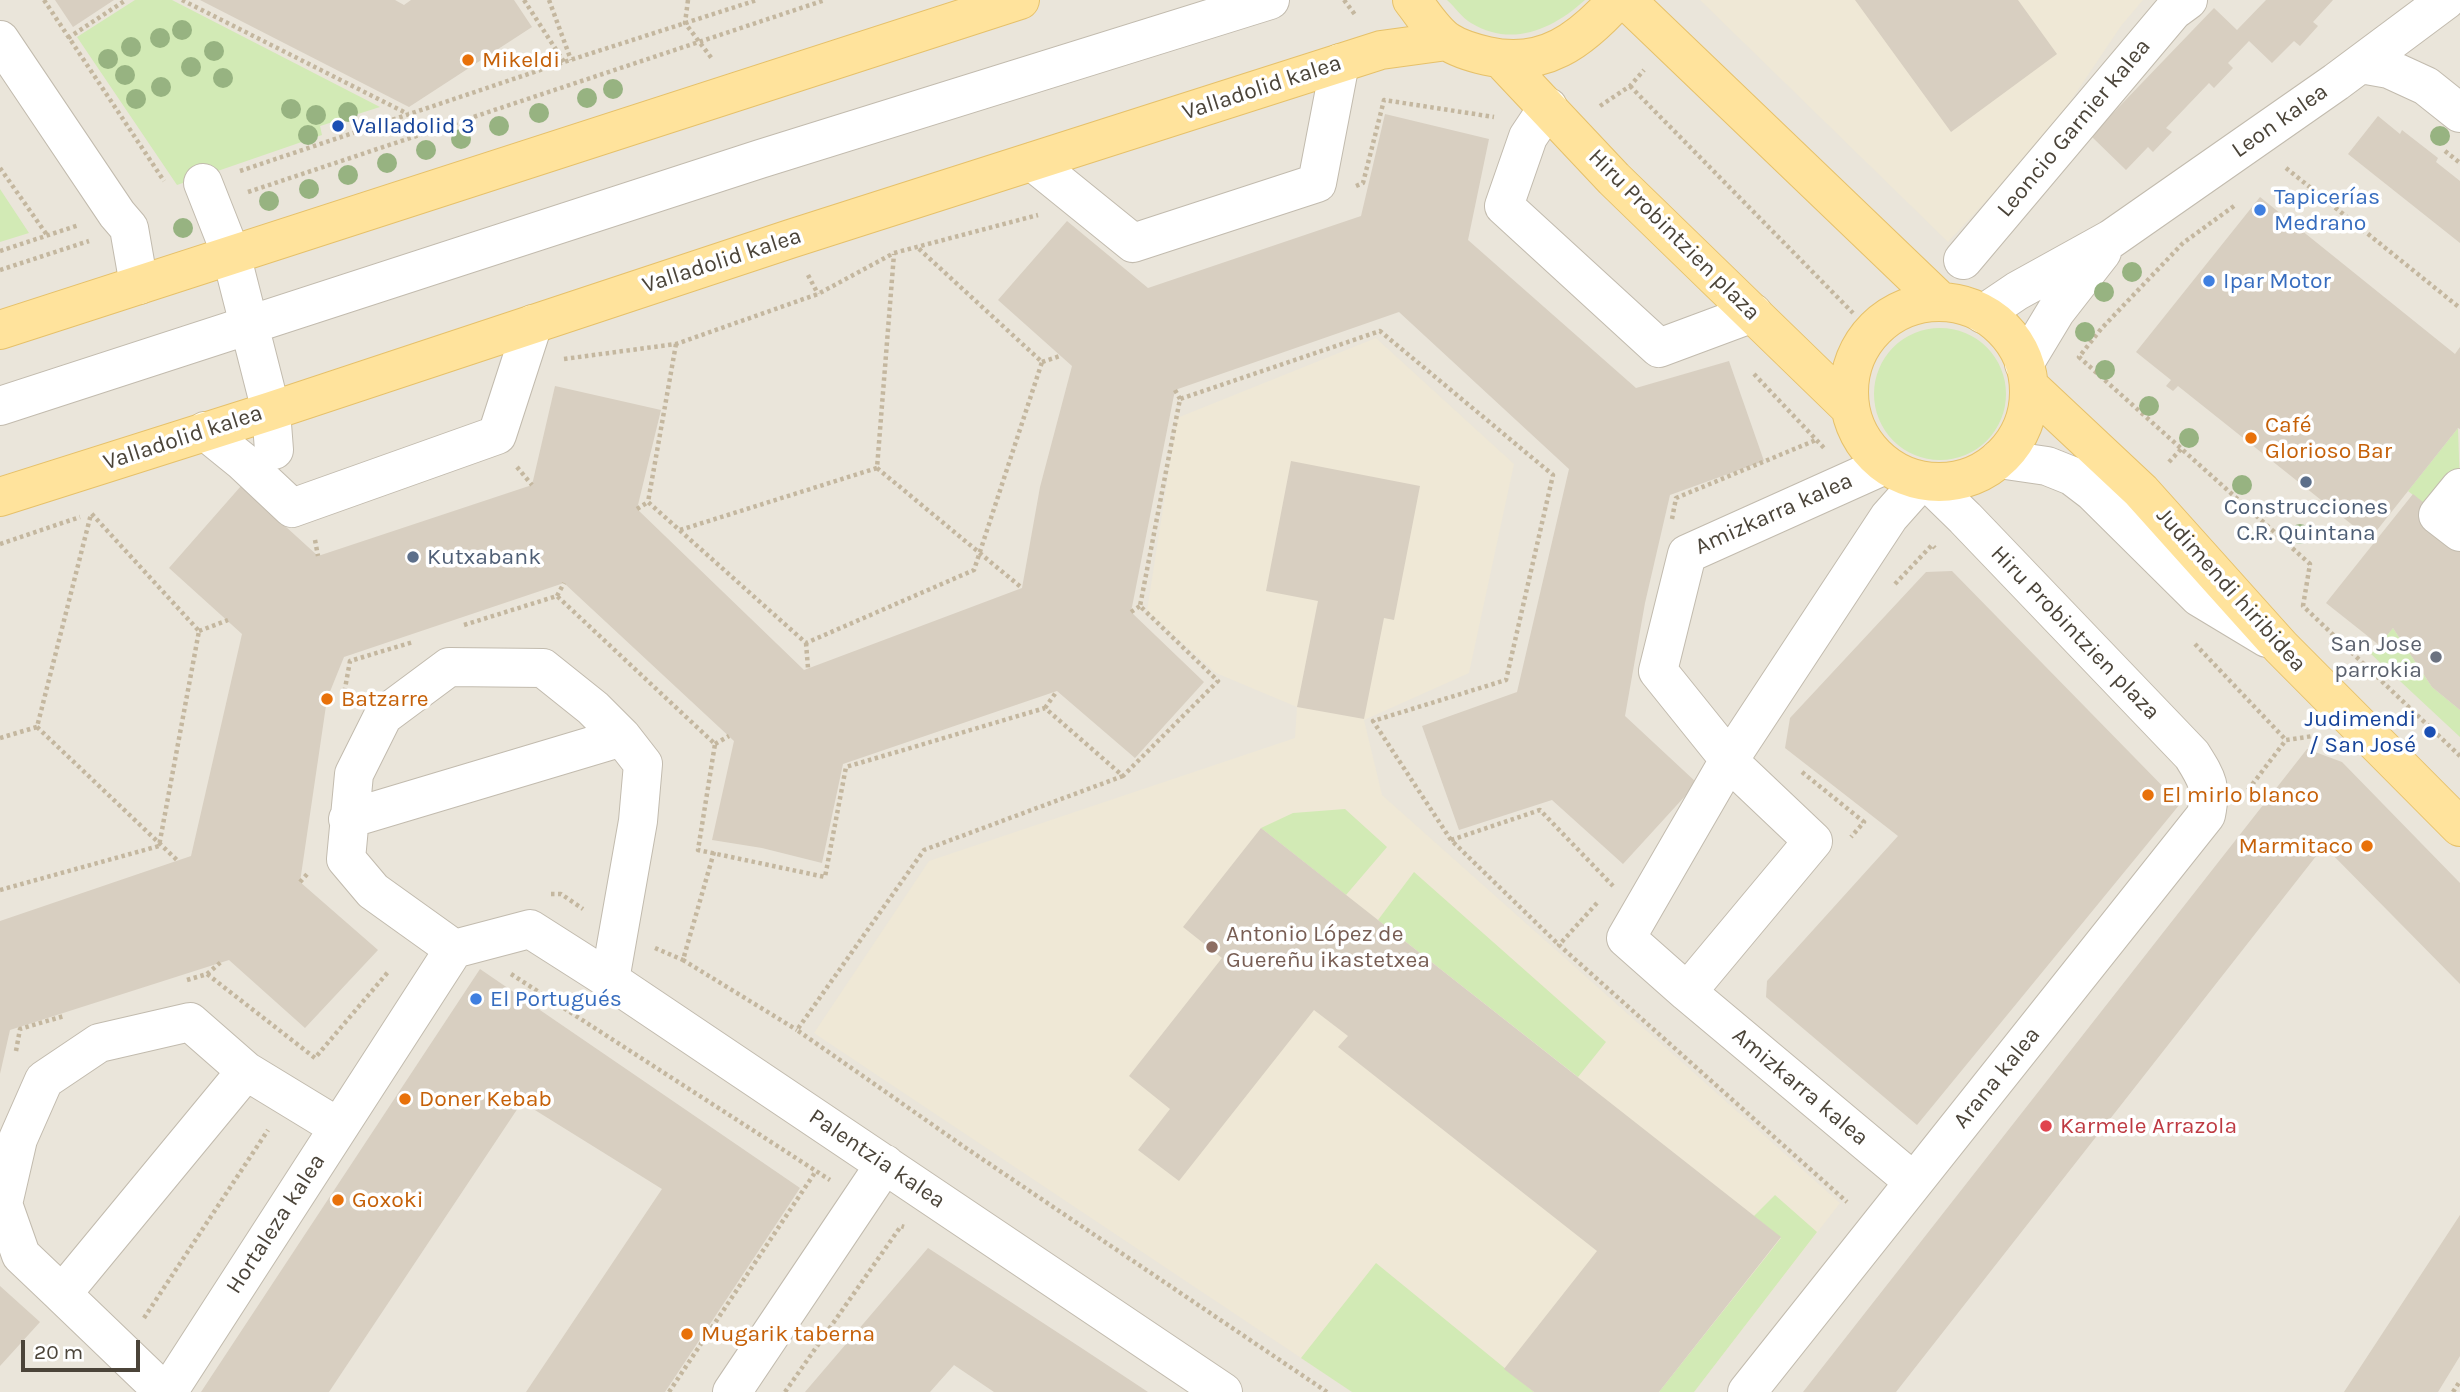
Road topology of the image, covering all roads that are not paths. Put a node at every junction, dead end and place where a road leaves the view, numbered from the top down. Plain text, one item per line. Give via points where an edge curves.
1 (1020, 0) edge
2 (1270, 0) edge
3 (1412, 0) edge
4 (1617, 0) edge
5 (1626, 0) edge
6 (2188, 0) edge
7 (2445, 1) edge
8 (0, 40) edge
9 (1447, 41) junction
10 (1501, 59) junction
11 (1340, 63) junction
12 (2361, 64) junction
13 (2426, 86) junction
14 (2460, 113) edge
15 (1548, 124) junction
16 (1033, 162) junction
17 (208, 194) road end
18 (2111, 239) junction
19 (231, 254) junction
20 (1963, 260) dead end
21 (139, 285) junction
22 (1941, 302) junction
23 (1753, 313) junction
24 (1983, 314) junction
25 (533, 324) junction
26 (249, 326) junction
27 (0, 330) edge
28 (2026, 375) junction
29 (0, 406) edge
30 (1850, 408) junction
31 (271, 411) junction
32 (205, 431) junction
33 (274, 450) dead end
34 (2000, 459) junction
35 (1868, 471) junction
36 (1924, 482) junction
37 (2460, 488) edge
38 (0, 497) edge
39 (2460, 532) edge
40 (2281, 646) junction
41 (622, 737) junction
42 (2192, 755) joint
43 (1729, 760) junction
44 (348, 819) junction
45 (2460, 828) edge
46 (453, 949) junction
47 (610, 980) junction
48 (1686, 992) junction
49 (246, 1070) junction
50 (338, 1127) junction
51 (885, 1164) junction
52 (1914, 1182) junction
53 (62, 1294) junction
54 (166, 1392) edge
55 (732, 1392) edge
56 (1223, 1392) edge
57 (1747, 1392) edge

1 - 19 main road
2 - 26 street via 760,159
3 - 9 main road
4 - 10 main road via 1580,36 1559,49 1535,59
5 - 22 main road, Hiru Probintzien plaza
6 - 20 street, Leoncio Garnier kalea via 2173,10
7 - 12 street, Leon kalea
7 - 13 street via 2426,37 2421,63
8 - 21 street via 123,221
9 - 10 main road
9 - 11 main road, Valladolid kalea via 1381,50
10 - 15 main road, Hiru Probintzien plaza
11 - 16 main road, Valladolid kalea
11 - 16 street via 1317,183 1133,243
12 - 13 street via 2389,69
12 - 18 street, Leon kalea
13 - 14 street
15 - 23 main road, Hiru Probintzien plaza via 1614,178
15 - 23 street via 1504,206 1659,348
16 - 25 main road, Valladolid kalea
17 - 19 street
18 - 24 street, Leon kalea
18 - 28 street, Leon kalea via 2056,311
19 - 21 main road
19 - 26 street
21 - 27 main road
22 - 24 main road, Hiru Probintzien plaza
22 - 30 main road, Hiru Probintzien plaza via 1890,316 1871,334 1856,356 1849,382
23 - 30 main road, Hiru Probintzien plaza
24 - 28 main road, Hiru Probintzien plaza via 2008,335
25 - 31 main road, Valladolid kalea
25 - 32 street via 497,435 292,508
26 - 29 street
26 - 31 street
28 - 34 main road, Hiru Probintzien plaza via 2026,413 2017,438
28 - 40 main road, Judimendi hiribidea via 2141,491
30 - 35 main road, Hiru Probintzien plaza
31 - 32 main road, Valladolid kalea
31 - 33 street
32 - 38 main road, Valladolid kalea
34 - 36 main road, Hiru Probintzien plaza via 1966,478
34 - 40 street via 2046,466 2071,476 2199,597
35 - 36 main road, Hiru Probintzien plaza
35 - 43 street, Amizkarra kalea via 1687,554 1658,671
36 - 42 street, Hiru Probintzien plaza via 1965,518
36 - 43 street, Amizkarra kalea via 1889,517
37 - 39 street via 2438,515
40 - 45 main road, Judimendi hiribidea
41 - 44 street
41 - 44 street via 543,668 449,667 383,716 354,774
41 - 47 street via 643,764 638,821
42 - 52 street, Arana kalea via 2208,781 2206,815
43 - 48 street, Amizkarra kalea via 1626,938
43 - 48 street, Amizkarra kalea via 1813,841
44 - 46 street via 346,859 373,891
46 - 47 street, Palentzia kalea via 530,929
46 - 50 street, Hortaleza kalea
47 - 51 street, Palentzia kalea
48 - 52 street, Amizkarra kalea
49 - 50 street, Hortaleza kalea
49 - 53 street
49 - 53 street, Hortaleza kalea via 190,1022 99,1043 44,1080 18,1139 3,1204 21,1255
50 - 54 street, Hortaleza kalea
51 - 55 street
51 - 56 street, Palentzia kalea
52 - 57 street, Arana kalea
53 - 54 street, Hortaleza kalea

